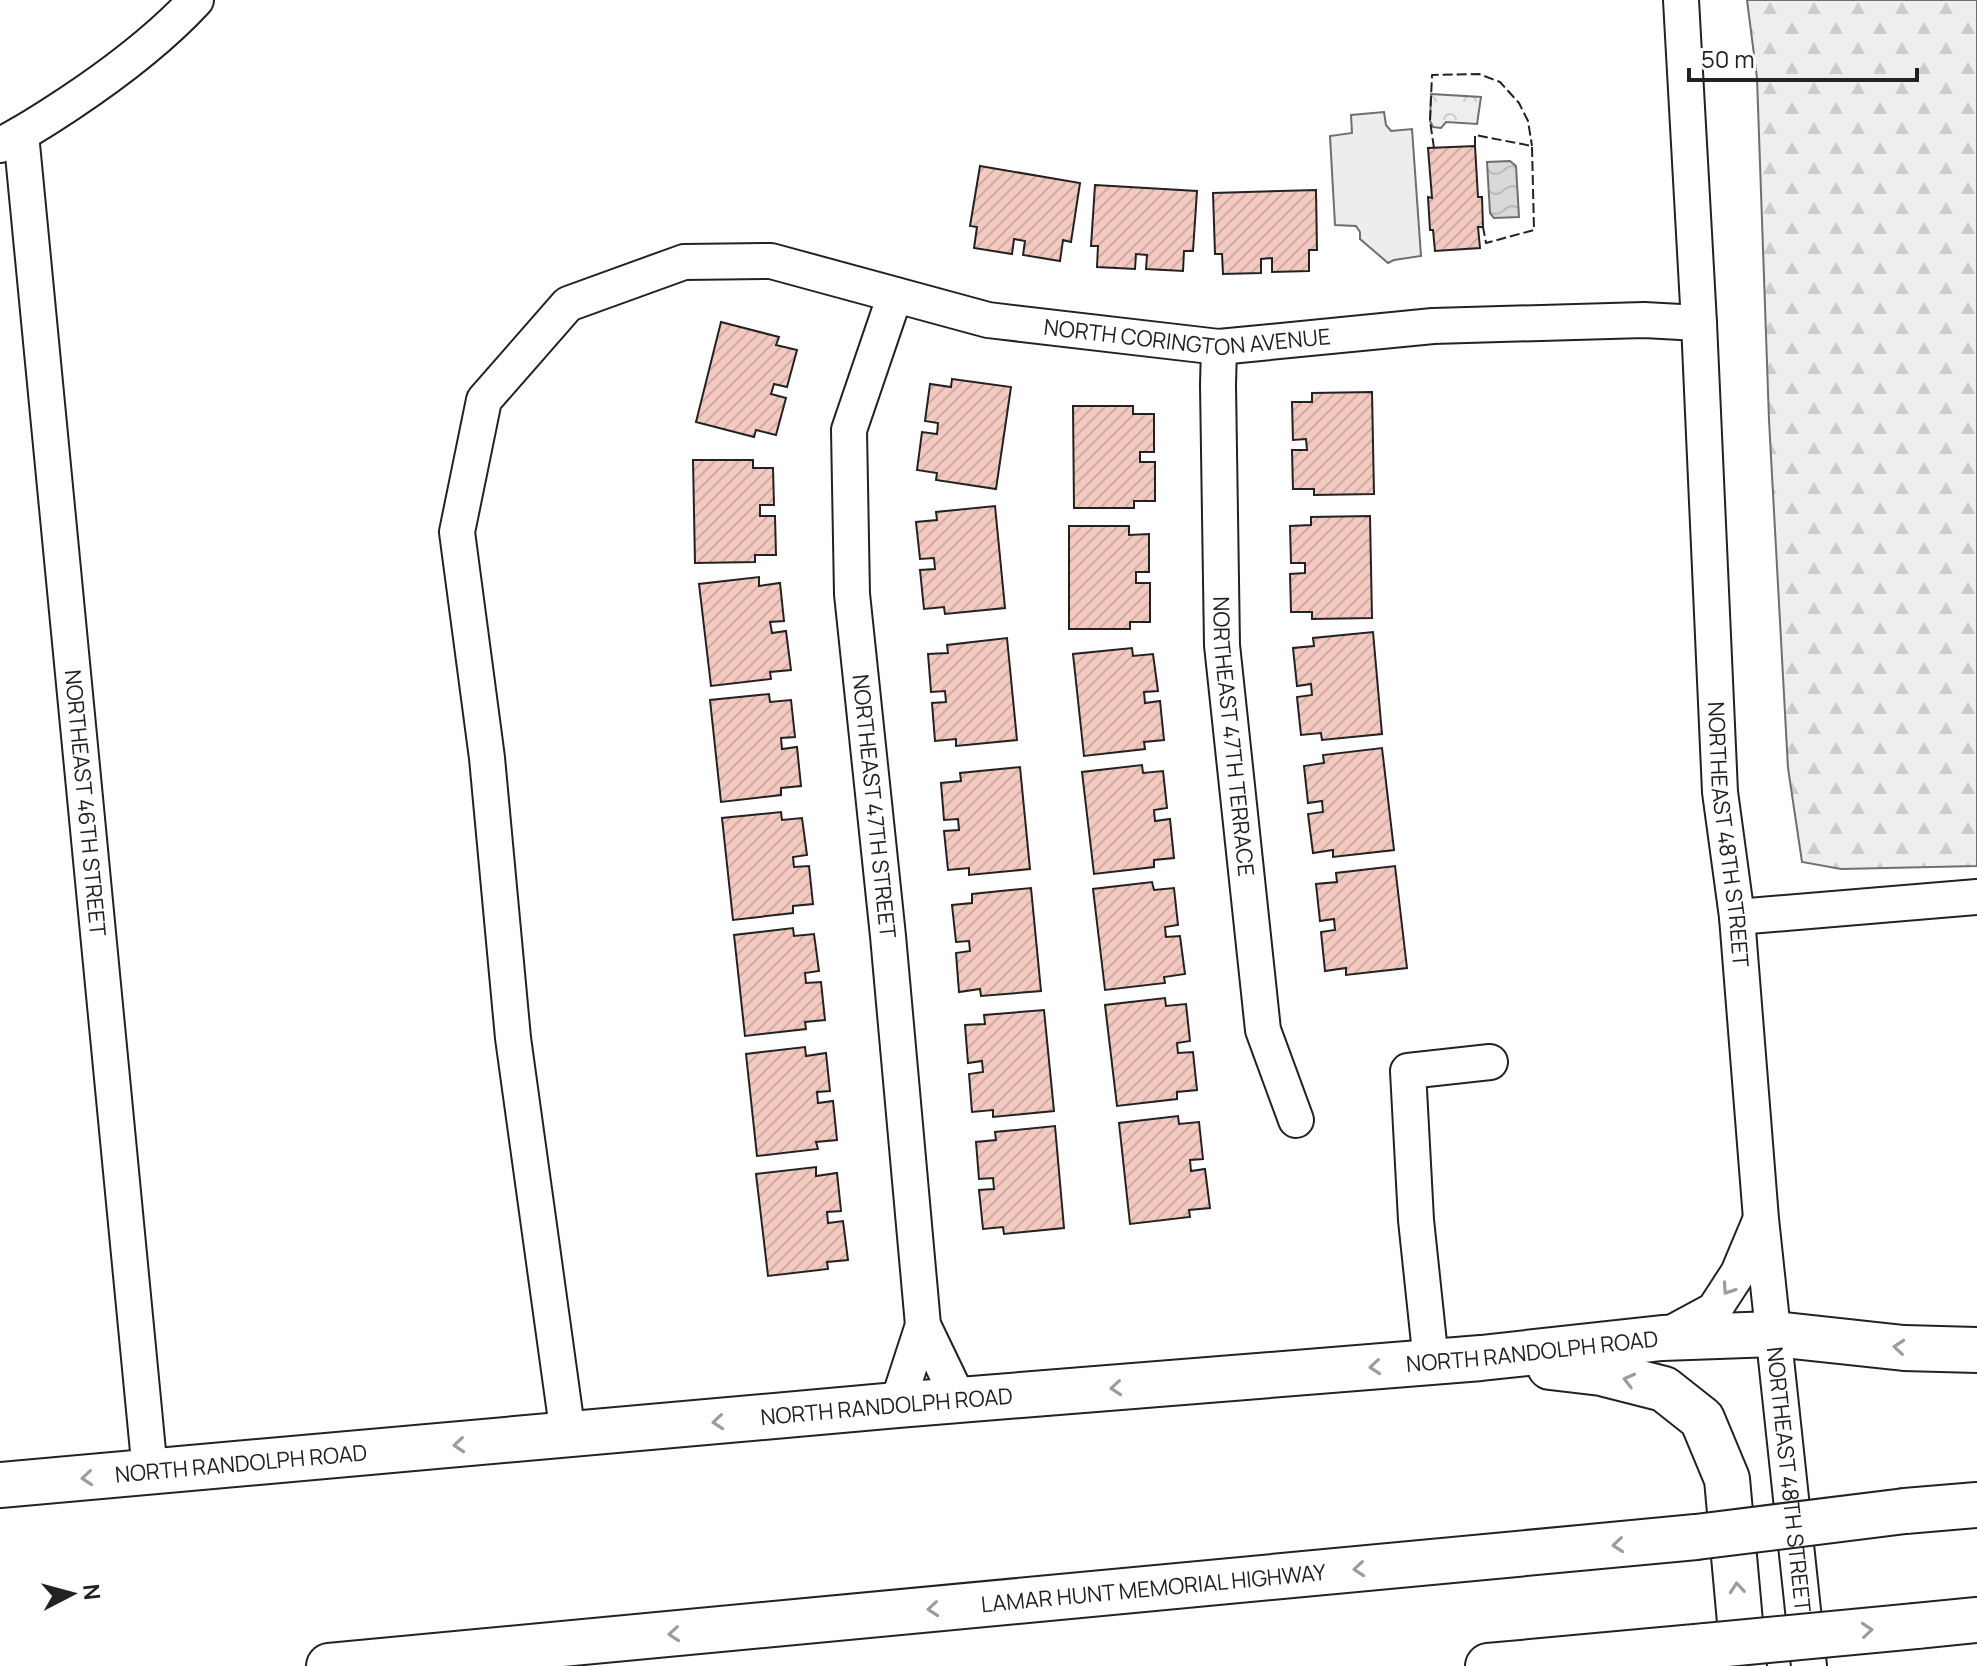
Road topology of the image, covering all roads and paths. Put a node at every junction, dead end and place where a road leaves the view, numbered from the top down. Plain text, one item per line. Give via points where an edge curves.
1 (1681, 0) edge
2 (186, 3) edge
3 (11, 140) edge
4 (895, 295) junction
5 (1699, 323) junction
6 (1219, 347) junction
7 (1977, 897) edge
8 (1737, 917) junction
9 (1490, 1062) dead end
10 (1296, 1120) dead end
11 (1761, 1219) junction
12 (923, 1325) junction
13 (1774, 1334) junction
14 (1662, 1338) junction
15 (1977, 1350) edge
16 (1481, 1358) junction
17 (1431, 1362) junction
18 (959, 1400) junction
19 (897, 1405) junction
20 (568, 1435) junction
21 (150, 1472) junction
22 (0, 1485) edge
23 (1977, 1505) edge
24 (1977, 1620) edge
25 (329, 1666) edge
26 (1488, 1666) edge
27 (1744, 1666) edge
28 (1809, 1666) edge

1 - 5 street, NORTHEAST 48TH STREET
2 - 3 street via 158,37 109,77
3 - 21 street, NORTHEAST 46TH STREET
4 - 6 street, NORTH CORINGTON AVENUE via 988,320
4 - 12 street, NORTHEAST 47TH STREET via 849,430 852,594
4 - 20 street, NORTH CORINGTON AVENUE via 771,261 684,262 568,304 484,400 457,532 487,758 513,1038
5 - 6 street, NORTH CORINGTON AVENUE via 1433,326
5 - 8 street, NORTHEAST 48TH STREET via 1720,792
6 - 10 street, NORTHEAST 47TH TERRACE via 1222,645 1263,1030
7 - 8 street
8 - 11 street, NORTHEAST 48TH STREET
9 - 17 street via 1408,1071
11 - 13 street, NORTHEAST 48TH STREET
11 -> 14 street via 1738,1273 1714,1310
12 - 18 street, NORTHEAST 47TH STREET
12 - 19 street, NORTHEAST 47TH STREET
13 - 14 main road, NORTH RANDOLPH ROAD
15 -> 13 main road, NORTH RANDOLPH ROAD
13 - 28 street, NORTHEAST 48TH STREET
14 - 16 main road, NORTH RANDOLPH ROAD
16 - 17 main road, NORTH RANDOLPH ROAD
27 -> 16 main road via 1727,1479 1702,1419 1664,1389 1601,1373
17 -> 18 main road, NORTH RANDOLPH ROAD
18 - 19 main road, NORTH RANDOLPH ROAD
19 -> 20 main road, NORTH RANDOLPH ROAD
20 -> 21 main road, NORTH RANDOLPH ROAD
21 -> 22 main road, NORTH RANDOLPH ROAD
23 -> 25 main road, LAMAR HUNT MEMORIAL HIGHWAY, bridge via 1696,1537
26 -> 24 main road, bridge

